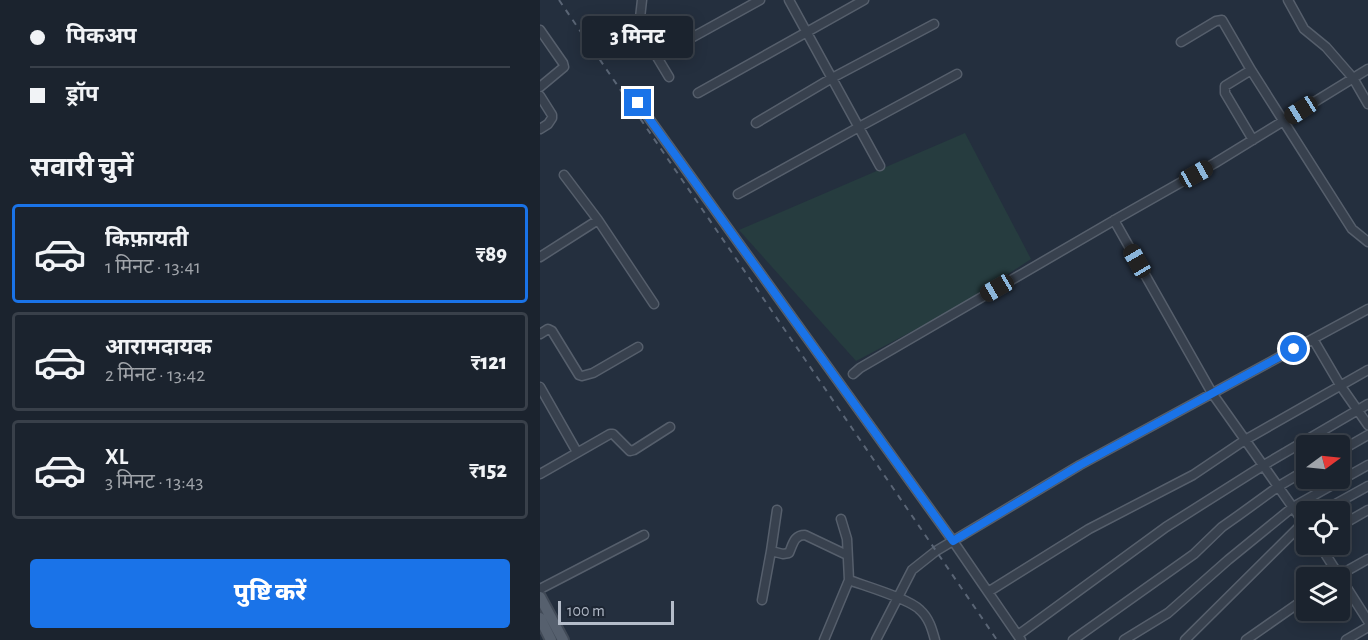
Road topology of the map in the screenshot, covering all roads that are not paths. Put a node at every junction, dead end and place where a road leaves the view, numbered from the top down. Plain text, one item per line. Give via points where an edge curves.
1 (642, 0) edge
2 (760, 0) edge
3 (789, 0) edge
4 (864, 0) edge
5 (1288, 0) edge
6 (934, 24) dead end
7 (540, 30) edge
8 (807, 33) junction
9 (693, 37) dead end
10 (1181, 42) dead end
11 (1368, 69) edge
12 (1251, 70) junction
13 (957, 74) dead end
14 (669, 77) dead end
15 (832, 78) junction
16 (1353, 78) junction
17 (540, 87) edge
18 (698, 93) dead end
19 (540, 96) edge
20 (638, 103) dead end
21 (1368, 104) edge
22 (1284, 121) junction
23 (756, 123) dead end
24 (859, 127) junction
25 (540, 129) edge
26 (1253, 140) junction
27 (880, 166) dead end
28 (564, 175) dead end
29 (738, 194) dead end
30 (598, 220) junction
31 (1114, 220) junction
32 (1368, 242) edge
33 (540, 257) edge
34 (654, 304) dead end
35 (1368, 309) edge
36 (540, 334) edge
37 (1312, 339) junction
38 (638, 347) dead end
39 (1368, 370) edge
40 (853, 374) dead end
41 (1340, 385) junction
42 (540, 387) edge
43 (1212, 393) junction
44 (1368, 404) edge
45 (1358, 410) junction
46 (1368, 425) edge
47 (670, 427) dead end
48 (1368, 435) edge
49 (1245, 440) junction
50 (1350, 445) edge
51 (577, 452) junction
52 (1264, 465) junction
53 (1368, 465) edge
54 (540, 474) edge
55 (1296, 476) edge
56 (1279, 486) junction
57 (1368, 486) edge
58 (1341, 501) edge
59 (1293, 507) junction
60 (777, 510) dead end
61 (1368, 510) edge
62 (1296, 511) edge
63 (841, 519) dead end
64 (1350, 520) edge
65 (1296, 531) edge
66 (644, 535) dead end
67 (953, 541) junction
68 (771, 551) junction
69 (848, 555) junction
70 (1368, 559) edge
71 (1350, 569) edge
72 (849, 580) junction
73 (540, 589) edge
74 (988, 592) junction
75 (1350, 595) edge
76 (540, 597) edge
77 (897, 598) junction
78 (762, 600) dead end
79 (1296, 605) edge
80 (1368, 621) edge
81 (541, 623) edge
82 (1368, 627) edge
83 (1020, 637) edge
84 (551, 640) edge
85 (562, 640) edge
86 (824, 640) edge
87 (876, 640) edge
88 (935, 640) edge
89 (1074, 640) edge
90 (1124, 640) edge
91 (1185, 640) edge
92 (1246, 640) edge
93 (1346, 640) edge

1 - 14 street via 639,27
2 - 9 street
3 - 8 street
4 - 8 street
5 - 16 street via 1304,29
6 - 15 street
7 - 17 street via 564,67
8 - 15 street
8 - 18 street
10 - 12 street via 1222,20
11 - 16 street
12 - 22 street
12 - 26 street via 1224,89
13 - 24 street
15 - 23 street
15 - 24 street
16 - 21 street
16 - 22 street
19 - 25 street via 552,115
20 - 67 street
22 - 26 street
22 - 32 street via 1352,229
24 - 27 street
24 - 29 street
26 - 31 street
28 - 30 street
30 - 33 street
30 - 34 street
31 - 40 street
31 - 43 street
35 - 37 street
36 - 38 street via 552,331 582,376
37 - 41 street
37 - 43 street
39 - 41 street
41 - 45 street
41 - 49 street
42 - 51 street
43 - 49 street
43 - 67 street
44 - 45 street
45 - 46 street
45 - 52 street
47 - 51 street via 634,450 627,450 610,434
48 - 50 street
49 - 52 street
49 - 74 street via 1193,475 1089,529
51 - 54 street
52 - 56 street
52 - 83 street via 1166,527
53 - 59 street
55 - 56 street
56 - 59 street
56 - 89 street via 1194,554
57 - 58 street
59 - 62 street
59 - 90 street via 1168,613
60 - 68 street
61 - 64 street
63 - 69 street
65 - 91 street
66 - 73 street
67 - 74 street
67 - 77 street via 912,570
68 - 69 street via 789,553 796,537 805,535
68 - 78 street
69 - 72 street
70 - 71 street
72 - 77 street
72 - 86 street
74 - 83 street
75 - 80 street
76 - 85 main road
77 - 87 street
77 - 88 street via 919,608
79 - 92 street
81 - 84 main road
82 - 93 street

